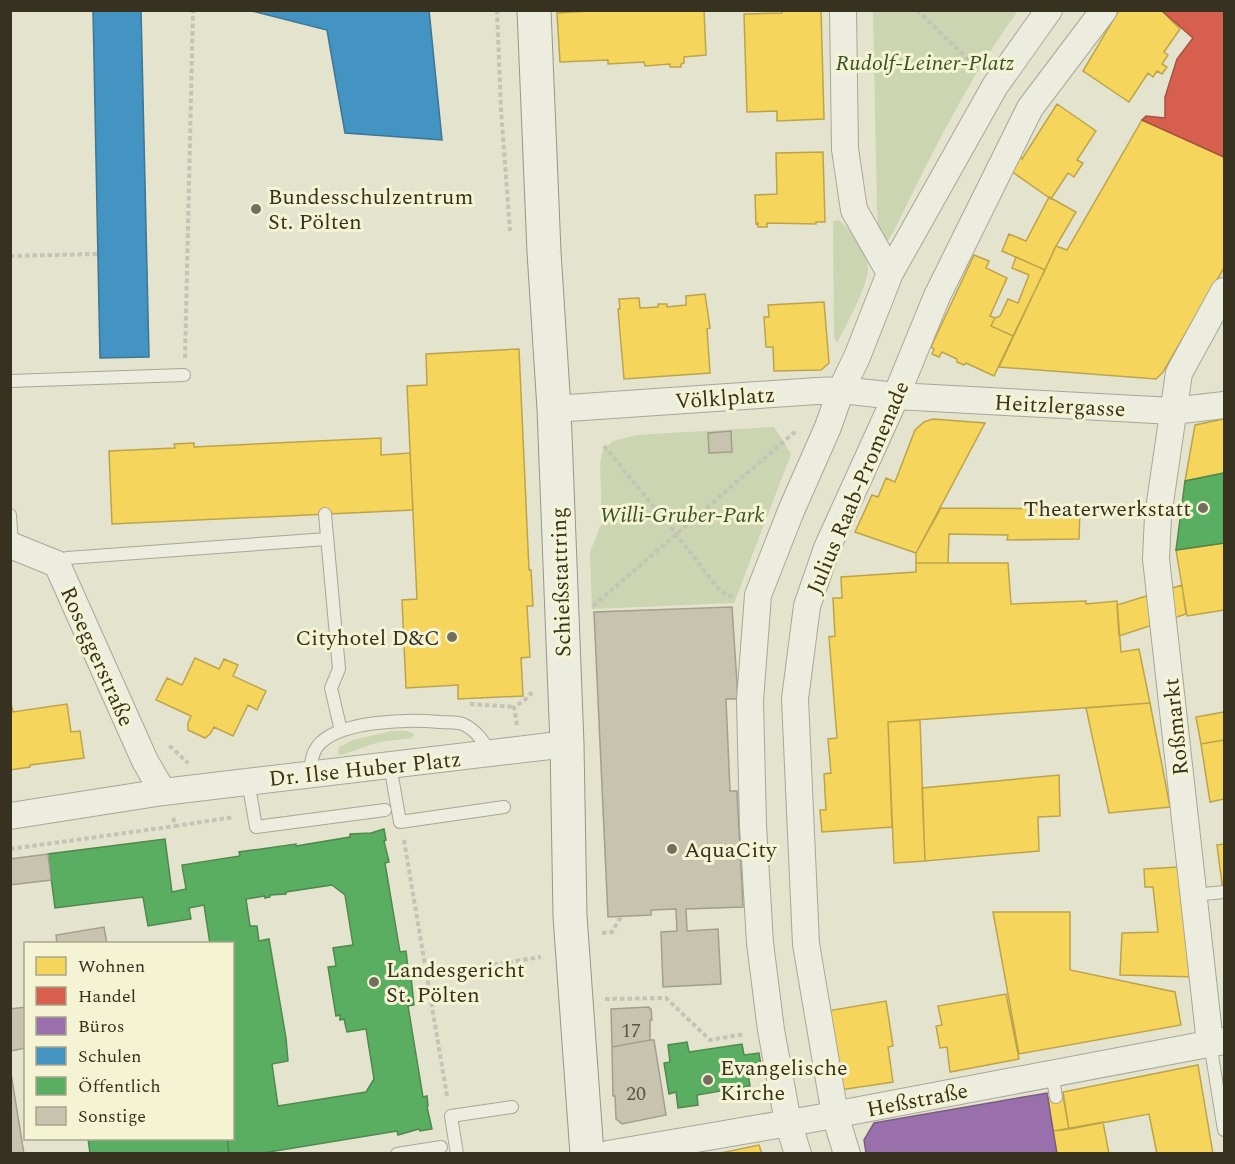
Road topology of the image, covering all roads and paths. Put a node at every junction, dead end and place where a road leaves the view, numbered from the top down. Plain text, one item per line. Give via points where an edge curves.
1 (193, 10) edge
2 (534, 10) edge
3 (843, 10) edge
4 (917, 10) edge
5 (1049, 10) edge
6 (1104, 10) edge
7 (995, 86) junction
8 (98, 254) dead end
9 (10, 256) edge
10 (890, 273) junction
11 (1224, 291) edge
12 (184, 375) joint
13 (10, 381) edge
14 (841, 390) junction
15 (896, 396) junction
16 (1224, 405) edge
17 (554, 409) junction
18 (1173, 411) junction
19 (795, 431) dead end
20 (604, 446) dead end
21 (325, 514) dead end
22 (10, 515) edge
23 (676, 534) junction
24 (327, 539) junction
25 (11, 545) edge
26 (57, 564) junction
27 (758, 595) junction
28 (587, 609) dead end
29 (341, 731) junction
30 (567, 744) junction
31 (491, 754) junction
32 (390, 765) junction
33 (310, 774) junction
34 (248, 781) junction
35 (163, 792) junction
36 (504, 807) dead end
37 (385, 810) dead end
38 (10, 816) edge
39 (400, 822) junction
40 (176, 826) dead end
41 (10, 849) edge
42 (1224, 892) edge
43 (1193, 895) junction
44 (622, 915) dead end
45 (601, 933) dead end
46 (541, 957) dead end
47 (427, 975) junction
48 (412, 977) dead end
49 (603, 999) dead end
50 (751, 1034) dead end
51 (1217, 1042) edge
52 (512, 1107) dead end
53 (835, 1115) junction
54 (451, 1116) junction
55 (788, 1122) junction
56 (1224, 1130) edge
57 (441, 1147) dead end
58 (397, 1154) edge
59 (457, 1154) edge
60 (587, 1154) edge
61 (608, 1154) edge
62 (798, 1154) edge
63 (847, 1154) edge

1 - 12 path
2 - 17 main road, Schießstattring
3 - 10 street via 845,149 854,210
4 - 7 path
5 - 7 street
6 - 15 street, Julius Raab-Promenade via 1030,108 937,296
7 - 10 street
8 - 9 path
10 - 14 street
11 - 18 street, Roßmarkt via 1197,327 1179,373
12 - 13 lane
14 - 15 street, Völklplatz
14 - 17 street, Völklplatz
14 - 27 street
15 - 18 street, Heitzlergasse
15 - 53 street, Julius Raab-Promenade via 827,548 807,606 795,699 806,944
16 - 18 street, Heitzlergasse
17 - 30 main road, Schießstattring
18 - 43 street, Roßmarkt via 1156,559
19 - 23 path
20 - 23 path
21 - 24 lane
22 - 25 lane
23 - 27 path via 727,596
23 - 28 path
24 - 26 lane via 67,558
24 - 29 lane via 339,669 331,688
25 - 26 street, Roseggerstraße
26 - 35 street, Roseggerstraße via 145,761
27 - 55 street via 750,701 753,825 760,943
29 - 31 lane via 394,721 461,723 478,734
29 - 33 lane via 317,747
30 - 31 street, Dr. Ilse Huber Platz
30 - 60 main road, Schießstattring via 570,916
31 - 32 street, Dr. Ilse Huber Platz
32 - 33 street, Dr. Ilse Huber Platz
32 - 39 lane
33 - 34 street, Dr. Ilse Huber Platz
34 - 35 street, Dr. Ilse Huber Platz
34 - 37 lane via 256,827
35 - 38 street, Dr. Ilse Huber Platz
36 - 39 lane
39 - 47 path
40 - 41 path
42 - 43 lane
43 - 51 street, Roßmarkt
44 - 45 path via 612,932
46 - 47 path
47 - 48 path
47 - 54 path
49 - 50 path via 666,998 710,1040
51 - 53 street, Heßstraße via 1054,1085
51 - 56 lane
52 - 54 lane
53 - 55 street, Heßstraße
53 - 63 street, Julius Raab-Promenade
54 - 59 lane
55 - 61 street, Heßstraße
55 - 62 street
57 - 58 lane

